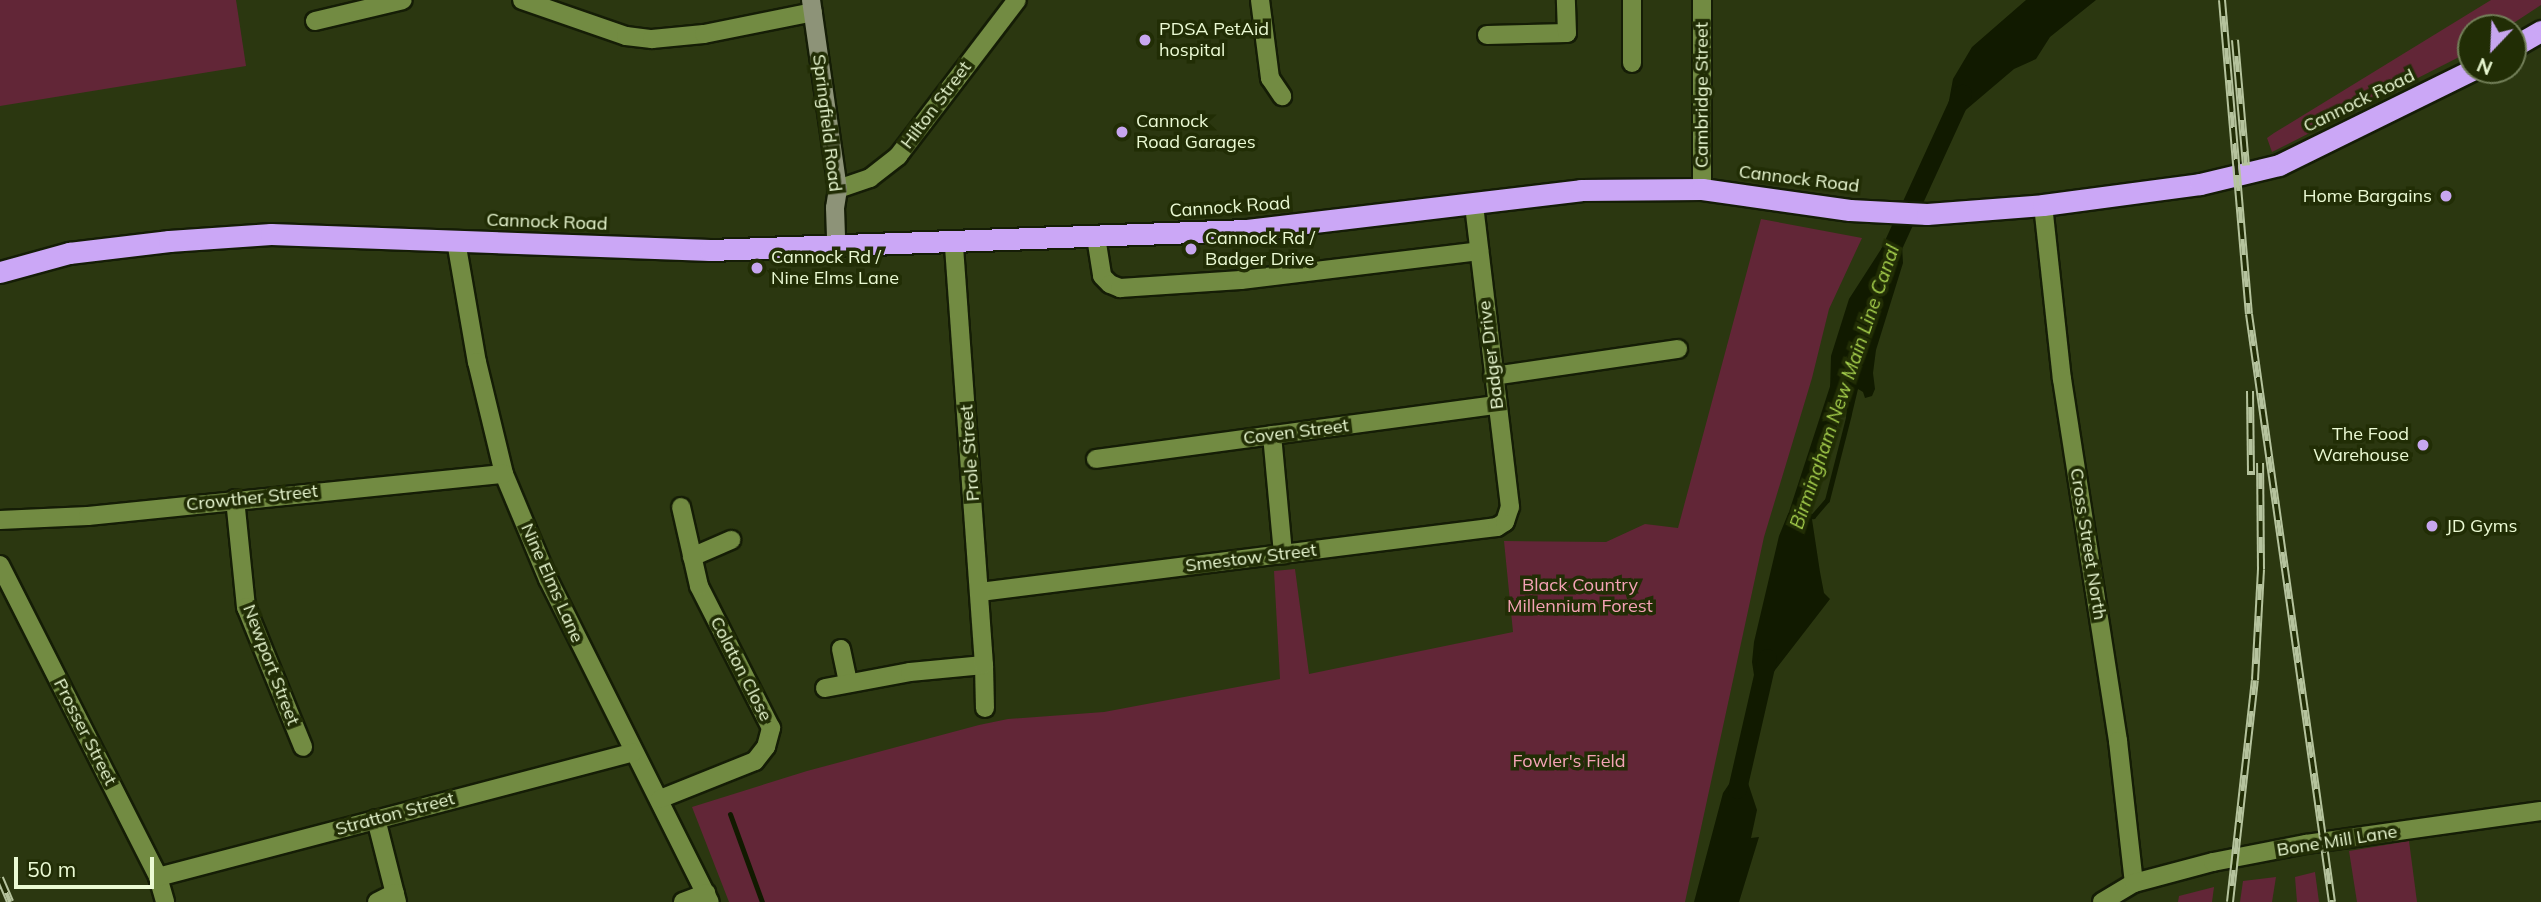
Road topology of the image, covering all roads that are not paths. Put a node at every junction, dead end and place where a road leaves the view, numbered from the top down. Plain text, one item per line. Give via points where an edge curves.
1 (403, 0) edge
2 (522, 0) edge
3 (1017, 0) edge
4 (1261, 0) edge
5 (1566, 0) edge
6 (1632, 0) edge
7 (1702, 0) edge
8 (812, 6) edge
9 (340, 8) edge
10 (315, 21) dead end
11 (1487, 35) dead end
12 (1632, 63) dead end
13 (2457, 77) edge
14 (1282, 96) dead end
15 (838, 189) junction
16 (1702, 189) junction
17 (1474, 203) junction
18 (2043, 205) junction
19 (1096, 237) junction
20 (456, 241) junction
21 (954, 242) junction
22 (836, 246) junction
23 (1479, 251) junction
24 (0, 272) edge
25 (1678, 349) dead end
26 (1493, 376) junction
27 (1496, 405) junction
28 (1272, 435) junction
29 (1096, 459) dead end
30 (504, 474) junction
31 (235, 499) junction
32 (681, 507) dead end
33 (1510, 507) joint
34 (0, 520) edge
35 (731, 540) dead end
36 (1283, 554) junction
37 (692, 557) junction
38 (0, 565) edge
39 (980, 593) junction
40 (841, 649) dead end
41 (984, 664) junction
42 (848, 682) junction
43 (825, 688) dead end
44 (985, 708) dead end
45 (303, 747) dead end
46 (633, 752) junction
47 (660, 799) junction
48 (2541, 811) edge
49 (376, 819) junction
50 (158, 877) junction
51 (2134, 883) junction
52 (396, 898) edge
53 (708, 898) edge
54 (165, 902) edge
55 (377, 902) edge
56 (683, 902) edge
57 (2102, 902) edge

1 - 9 street
2 - 8 street via 626,36 652,39 704,34
3 - 15 street, Hilton Street via 898,156 870,178
4 - 14 street via 1270,78
5 - 11 street via 1567,33
6 - 12 street
7 - 16 street, Cambridge Street
8 - 15 street, Springfield Road
9 - 10 street
13 - 18 highway, Cannock Road via 2279,165 2200,184
15 - 22 street, Springfield Road
16 - 17 highway, Cannock Road via 1581,190
16 - 18 highway, Cannock Road via 1850,210 1927,214
17 - 19 highway, Cannock Road via 1247,230
17 - 23 street, Badger Drive
18 - 51 street, Cross Street North via 2062,379 2118,741
19 - 21 highway, Cannock Road
19 - 23 street via 1102,276 1120,288 1241,280
20 - 22 highway, Cannock Road via 710,250
20 - 24 highway, Cannock Road via 271,234 194,239 69,253
20 - 30 street, Nine Elms Lane via 477,362
21 - 22 highway, Cannock Road
21 - 39 street, Prole Street
23 - 26 street, Badger Drive
25 - 26 street
26 - 27 street, Badger Drive
27 - 28 street, Coven Street
27 - 33 street, Badger Drive
28 - 29 street, Coven Street
28 - 36 street
30 - 31 street, Crowther Street
30 - 46 street, Nine Elms Lane via 548,579
31 - 34 street, Crowther Street via 88,516
31 - 45 street, Newport Street via 246,607
32 - 37 street, Colaton Close
33 - 36 street, Smestow Street via 1505,522 1497,527
35 - 37 street
36 - 39 street, Smestow Street
37 - 47 street, Colaton Close via 699,586 771,728 766,747 755,761
38 - 50 street, Prosser Street
39 - 41 street, Prole Street
40 - 42 street
41 - 42 street
41 - 44 street, Prole Street
42 - 43 street
46 - 47 street, Nine Elms Lane
46 - 49 street, Stratton Street
47 - 53 street, Nine Elms Lane
48 - 51 street, Bone Mill Lane via 2306,844
49 - 50 street, Stratton Street
49 - 52 street
50 - 54 street, Prosser Street
51 - 57 street, Bone Mill Lane
52 - 55 street
53 - 56 street

